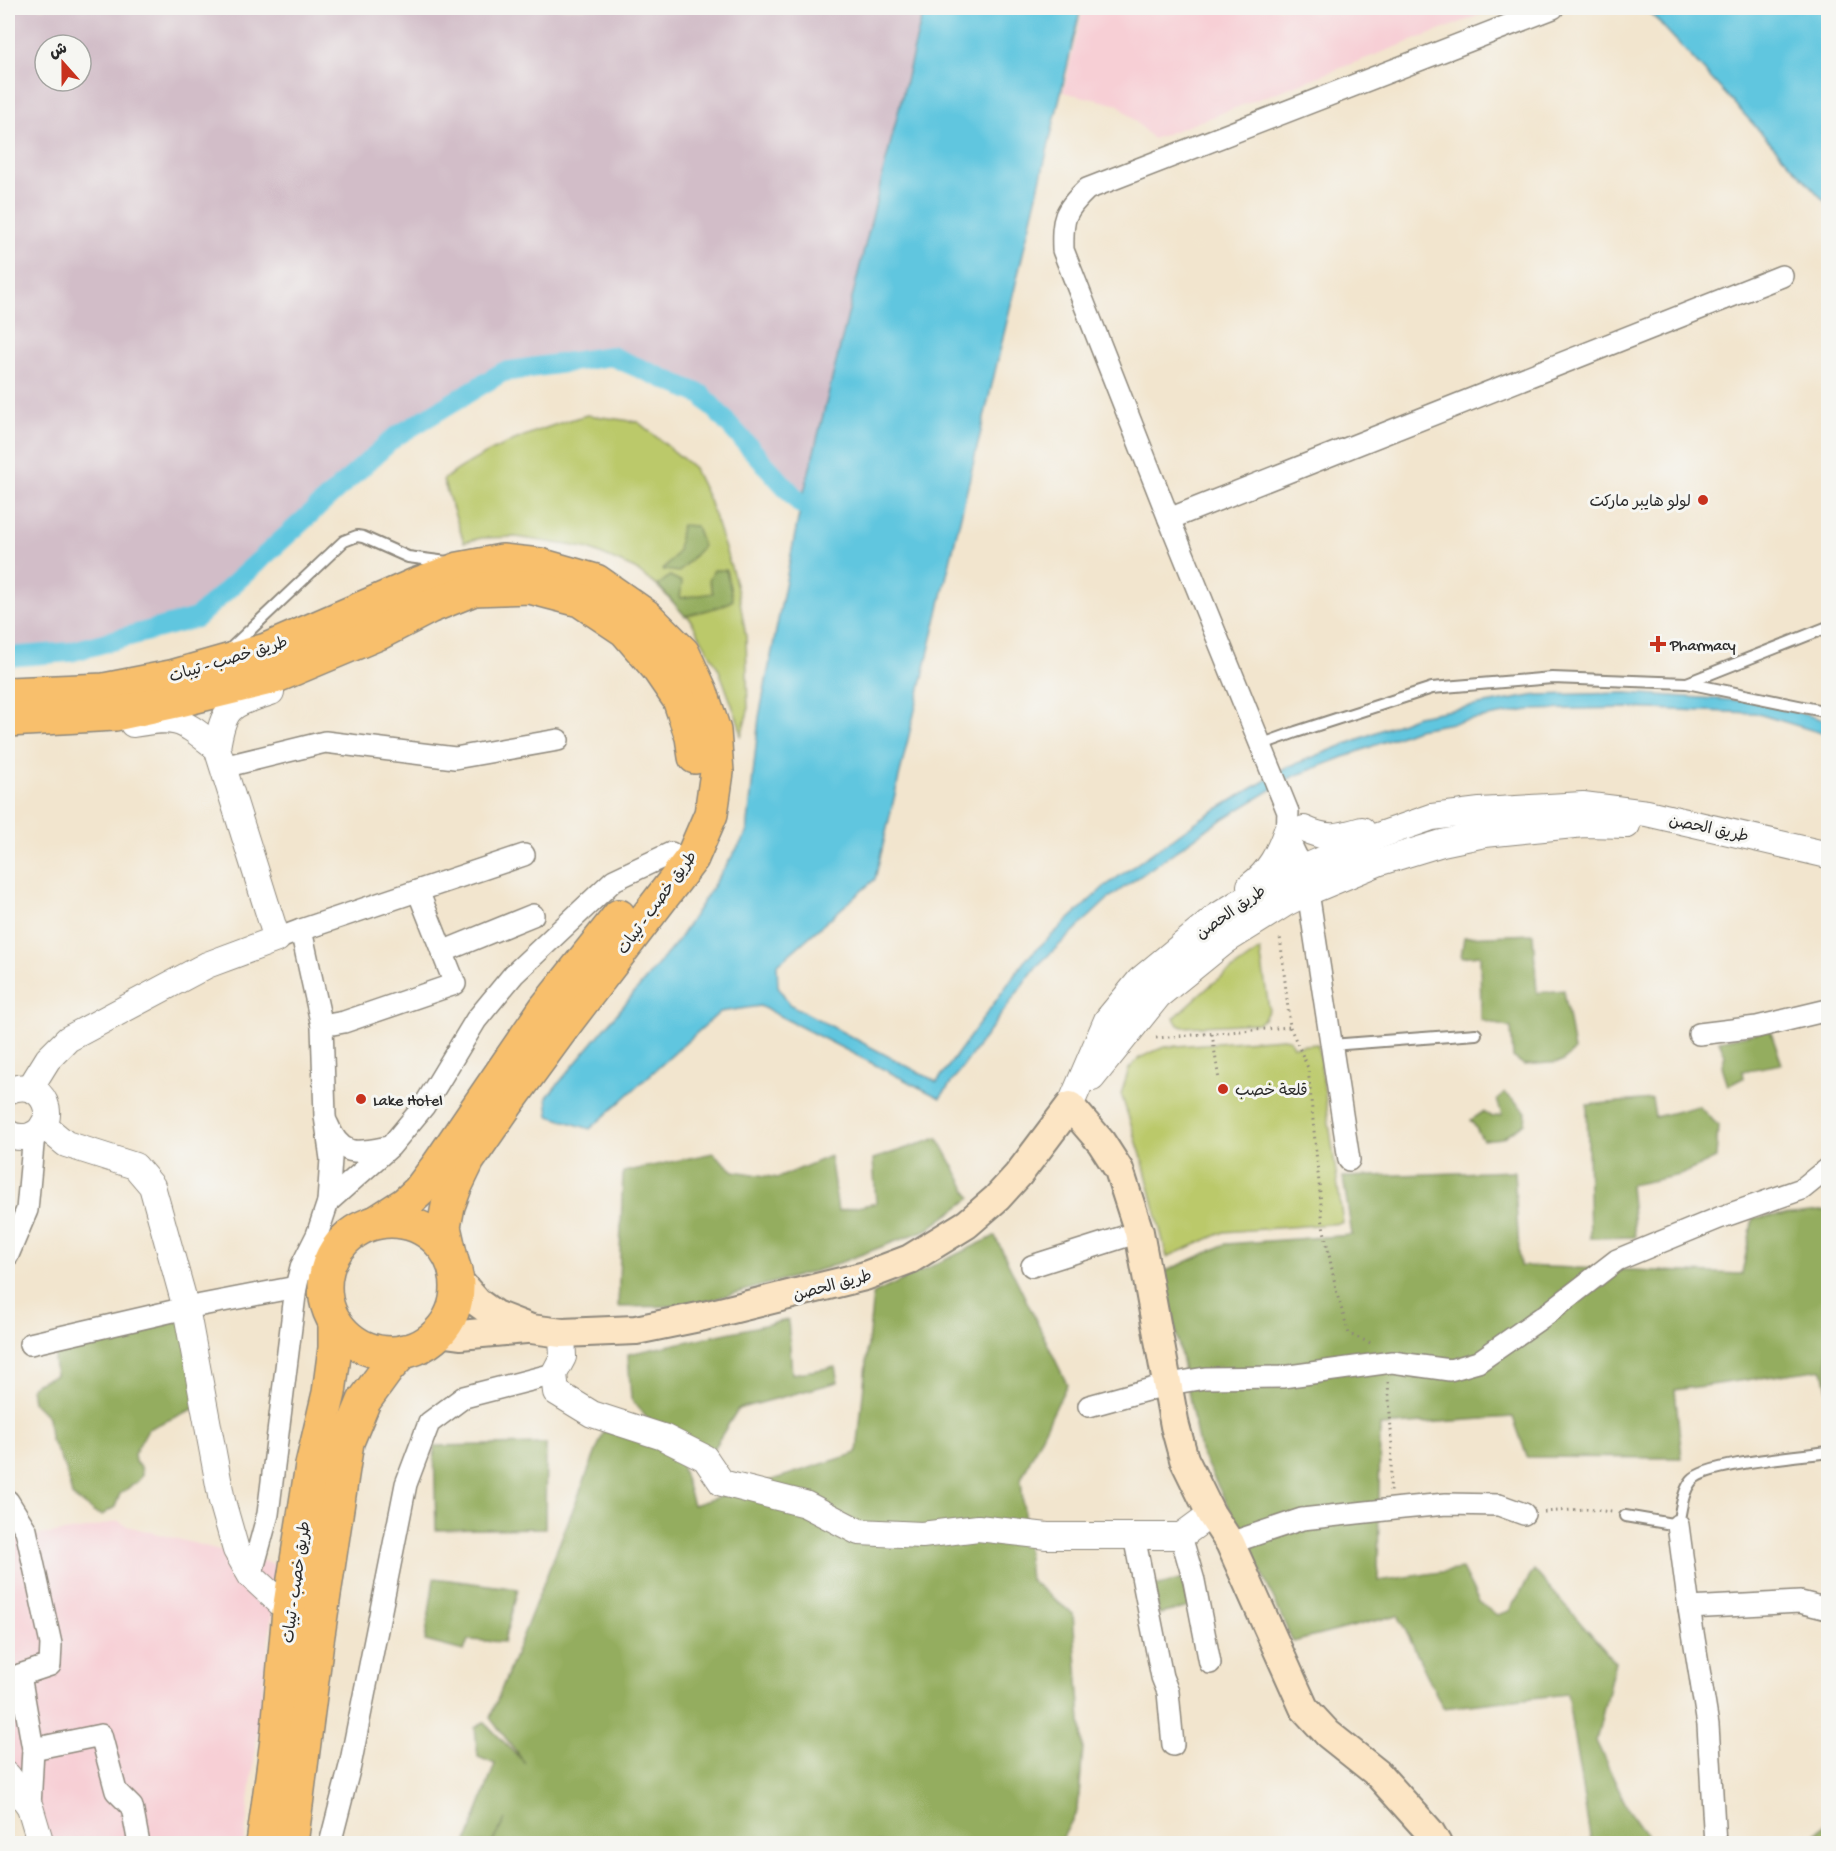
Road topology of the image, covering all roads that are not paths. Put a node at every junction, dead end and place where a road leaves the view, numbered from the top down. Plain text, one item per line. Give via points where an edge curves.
1 (1553, 8) edge
2 (1782, 276) dead end
3 (1169, 519) junction
4 (502, 561) junction
5 (1828, 627) edge
6 (324, 656) junction
7 (213, 666) junction
8 (1687, 683) junction
9 (8, 694) edge
10 (1828, 712) edge
11 (72, 717) junction
12 (8, 720) edge
13 (558, 740) dead end
14 (1264, 754) junction
15 (220, 758) junction
16 (1290, 817) junction
17 (1432, 817) junction
18 (1758, 838) junction
19 (671, 853) junction
20 (524, 855) dead end
21 (1828, 855) edge
22 (1308, 880) junction
23 (418, 891) junction
24 (533, 915) dead end
25 (301, 930) junction
26 (277, 939) junction
27 (442, 952) junction
28 (1140, 980) junction
29 (1828, 1010) edge
30 (322, 1026) junction
31 (1476, 1034) dead end
32 (1699, 1034) dead end
33 (1331, 1045) junction
34 (19, 1089) edge
35 (1071, 1106) junction
36 (325, 1116) junction
37 (39, 1129) junction
38 (8, 1133) edge
39 (390, 1147) junction
40 (1350, 1160) dead end
41 (1828, 1168) edge
42 (328, 1202) junction
43 (377, 1222) junction
44 (1139, 1232) junction
45 (8, 1256) edge
46 (1032, 1266) dead end
47 (454, 1268) junction
48 (296, 1287) junction
49 (186, 1308) junction
50 (335, 1322) junction
51 (531, 1329) junction
52 (438, 1332) junction
53 (562, 1333) junction
54 (30, 1344) dead end
55 (404, 1351) junction
56 (554, 1374) junction
57 (1169, 1384) junction
58 (1089, 1406) dead end
59 (1828, 1452) edge
60 (8, 1501) edge
61 (1211, 1514) junction
62 (1524, 1514) road end
63 (1625, 1516) road end
64 (1678, 1525) junction
65 (1134, 1536) junction
66 (1181, 1536) junction
67 (1230, 1543) junction
68 (251, 1576) junction
69 (1689, 1608) junction
70 (1828, 1609) edge
71 (289, 1611) junction
72 (1210, 1663) dead end
73 (14, 1677) edge
74 (1173, 1745) dead end
75 (33, 1749) junction
76 (8, 1776) edge
77 (30, 1807) junction
78 (41, 1844) edge
79 (139, 1844) edge
80 (262, 1844) edge
81 (291, 1844) edge
82 (330, 1844) edge
83 (1437, 1844) edge
84 (1715, 1844) edge

1 - 3 street via 1087,189 1070,206 1062,226 1063,250
2 - 3 street
3 - 14 street
4 - 7 highway, طريق خصب - تيبات via 459,569 266,650
4 - 7 lane via 448,562 408,557 357,536 331,551
4 - 47 highway, طريق خصب - تيبات via 540,565 596,581 646,616 683,653 701,692 714,731 717,772 711,814 692,858 548,1047 468,1160 448,1206 444,1227
5 - 8 lane
6 - 11 highway, طريق خصب - تيبات via 274,677 180,700 115,714
6 - 15 street via 280,689 239,702 228,712 220,724
6 - 19 highway, طريق خصب - تيبات via 474,589 530,587 580,600 625,630 657,668 679,699 693,737 697,776 691,814
7 - 9 highway, طريق خصب - تيبات via 104,690
8 - 10 lane
8 - 14 lane via 1552,678 1432,688 1296,732
11 - 12 highway, طريق خصب - تيبات
11 - 15 street via 105,728 164,719 178,721 192,729
13 - 15 street via 455,758 326,742
14 - 16 street
15 - 26 street
16 - 17 street via 1320,836 1337,837 1413,815
16 - 22 street via 1312,852
16 - 28 street via 1279,852 1261,878 1215,910
17 - 18 street, طريق الحصن via 1583,805 1647,813
17 - 22 street, طريق الحصن via 1372,838
18 - 21 street
18 - 22 street, طريق الحصن via 1649,826 1584,824 1485,834
19 - 39 street via 614,880 514,974 476,1020 423,1106
19 - 43 highway, طريق خصب - تيبات via 544,1009 419,1191
20 - 23 street
22 - 28 street, طريق الحصن via 1274,881 1216,917
22 - 33 street
22 - 35 street, طريق الحصن via 1158,996
23 - 25 street
23 - 27 street
24 - 27 street
25 - 26 street
25 - 30 street
26 - 34 street via 207,965 68,1039
27 - 30 street via 455,984
28 - 35 street, طريق الحصن via 1107,1020
29 - 32 street via 1757,1027
30 - 36 street
31 - 33 lane
33 - 40 street
34 - 37 street via 37,1092 46,1106 47,1114
35 - 44 main road via 1119,1170
35 - 53 main road, طريق الحصن via 997,1198 967,1224 910,1259 865,1276 704,1317 636,1330
36 - 39 street via 334,1139 347,1149 360,1153
36 - 42 street via 331,1159
37 - 38 street via 19,1137
37 - 45 street via 27,1210
37 - 49 street via 66,1144 135,1166 152,1186
39 - 42 street
41 - 57 street via 1802,1189 1617,1260 1478,1362 1450,1370 1385,1362 1282,1377 1205,1378
42 - 48 street
43 - 47 highway via 399,1221 420,1227 438,1240
43 - 50 highway via 356,1230 340,1244 329,1262 325,1282 327,1303
44 - 46 street
44 - 57 main road
47 - 51 main road, طريق الحصن via 477,1302 495,1315
47 - 52 highway via 456,1297 450,1316
48 - 49 street
48 - 68 street via 268,1514
49 - 54 street
49 - 68 street via 222,1501 236,1550
50 - 55 highway via 348,1337 365,1347 384,1352
50 - 71 highway, طريق خصب - تيبات via 329,1393 312,1466
51 - 52 main road, طريق الحصن via 460,1335
51 - 53 main road, طريق الحصن
52 - 55 highway
53 - 56 street via 562,1357
55 - 81 highway, طريق خصب - تيبات via 364,1401 347,1442
56 - 65 street via 556,1392 592,1414 663,1437 705,1458 722,1483 805,1504 859,1532 922,1534 978,1528 1047,1536
56 - 82 street via 464,1397 429,1423 406,1484 350,1766
57 - 58 street
57 - 61 main road via 1184,1459
59 - 64 lane via 1710,1469 1692,1479
60 - 73 street via 26,1530 51,1644 50,1665
61 - 66 street
61 - 67 main road
62 - 67 street via 1499,1505 1390,1509 1302,1519
63 - 64 lane
64 - 69 street
65 - 66 street
65 - 74 street via 1168,1692
66 - 72 street
67 - 83 main road via 1304,1708 1328,1734 1377,1773
68 - 71 street
69 - 70 street via 1800,1602
69 - 84 street via 1708,1725
71 - 80 highway, طريق خصب - تيبات
73 - 75 street
75 - 77 street
75 - 79 street via 101,1735 116,1791 132,1807
76 - 77 street
77 - 78 street

